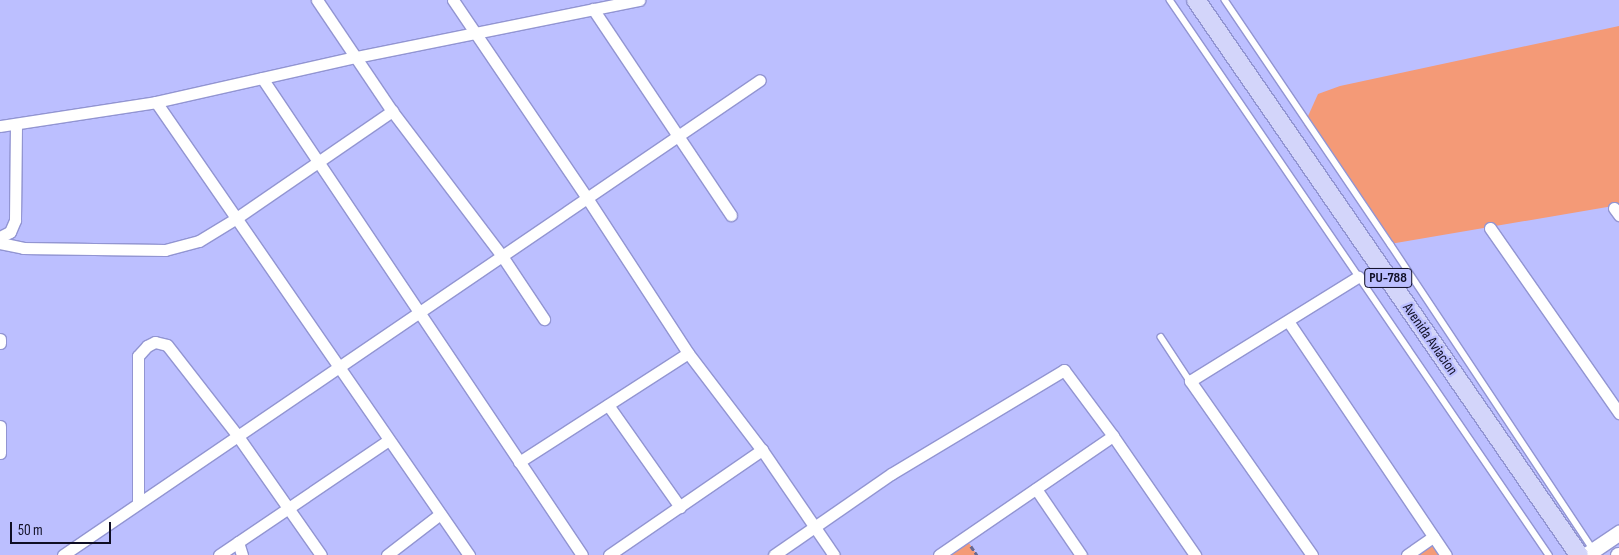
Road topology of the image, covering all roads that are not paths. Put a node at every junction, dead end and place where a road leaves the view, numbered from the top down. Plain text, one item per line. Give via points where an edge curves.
1 (318, 0) edge
2 (454, 0) edge
3 (640, 0) edge
4 (1170, 0) edge
5 (1196, 0) edge
6 (1225, 0) edge
7 (593, 9) junction
8 (477, 34) junction
9 (356, 57) junction
10 (262, 78) junction
11 (760, 80) dead end
12 (156, 102) junction
13 (392, 110) junction
14 (16, 124) junction
15 (0, 126) edge
16 (678, 134) junction
17 (318, 162) junction
18 (587, 198) junction
19 (731, 215) dead end
20 (235, 219) junction
21 (1490, 228) dead end
22 (0, 236) edge
23 (0, 243) edge
24 (502, 256) junction
25 (1358, 277) junction
26 (418, 312) junction
27 (544, 319) dead end
28 (1288, 321) junction
29 (1161, 337) dead end
30 (688, 353) junction
31 (338, 366) junction
32 (1190, 381) junction
33 (608, 405) junction
34 (1619, 411) edge
35 (0, 426) edge
36 (236, 435) junction
37 (1113, 436) junction
38 (389, 440) junction
39 (762, 450) junction
40 (0, 453) edge
41 (518, 462) junction
42 (1036, 489) junction
43 (138, 503) junction
44 (680, 506) junction
45 (288, 508) junction
46 (440, 514) junction
47 (815, 526) junction
48 (1619, 533) edge
49 (1434, 537) junction
50 (238, 542) junction
51 (70, 553) edge
52 (1588, 554) edge
53 (218, 555) edge
54 (242, 555) edge
55 (321, 555) edge
56 (387, 555) edge
57 (469, 555) edge
58 (582, 555) edge
59 (609, 555) edge
60 (774, 555) edge
61 (834, 555) edge
62 (939, 555) edge
63 (1081, 555) edge
64 (1195, 555) edge
65 (1312, 555) edge
66 (1407, 555) edge
67 (1446, 555) edge
68 (1549, 555) edge

1 - 9 street
2 - 8 street
3 - 7 street
4 - 25 lane
5 - 52 main road, Avenida Aviacion / PU-788
6 - 52 lane via 1391,245
7 - 8 street
7 - 16 street
8 - 9 street
8 - 18 street
9 - 10 street
9 - 13 street
10 - 12 street
10 - 17 street
11 - 16 street
12 - 14 street
12 - 20 street
13 - 17 street
13 - 24 street
14 - 15 street
14 - 22 street via 15,220 10,232
16 - 18 street
16 - 19 street
17 - 20 street
17 - 26 street
18 - 24 street
18 - 30 street
20 - 23 street via 199,241 165,250 23,248
20 - 31 street
21 - 34 street
24 - 26 street
24 - 27 street
25 - 28 street
25 - 68 lane
26 - 31 street
26 - 41 street
28 - 32 street
28 - 49 street
29 - 32 lane
30 - 33 street
30 - 39 street
31 - 36 street
31 - 38 street
32 - 65 street
33 - 41 street
33 - 44 street
35 - 40 street
36 - 43 street
36 - 43 street via 167,345 155,342 147,346 138,356
36 - 45 street
37 - 42 street
37 - 47 street via 1064,370 891,474
37 - 64 street
38 - 45 street
38 - 46 street
39 - 44 street
39 - 47 street
41 - 58 street
42 - 62 street
42 - 63 street
43 - 51 street
44 - 59 street
45 - 50 street
45 - 55 street
46 - 56 street
46 - 57 street
47 - 60 street
47 - 61 street
48 - 52 street
49 - 66 street
49 - 67 street
50 - 53 street
50 - 54 street

